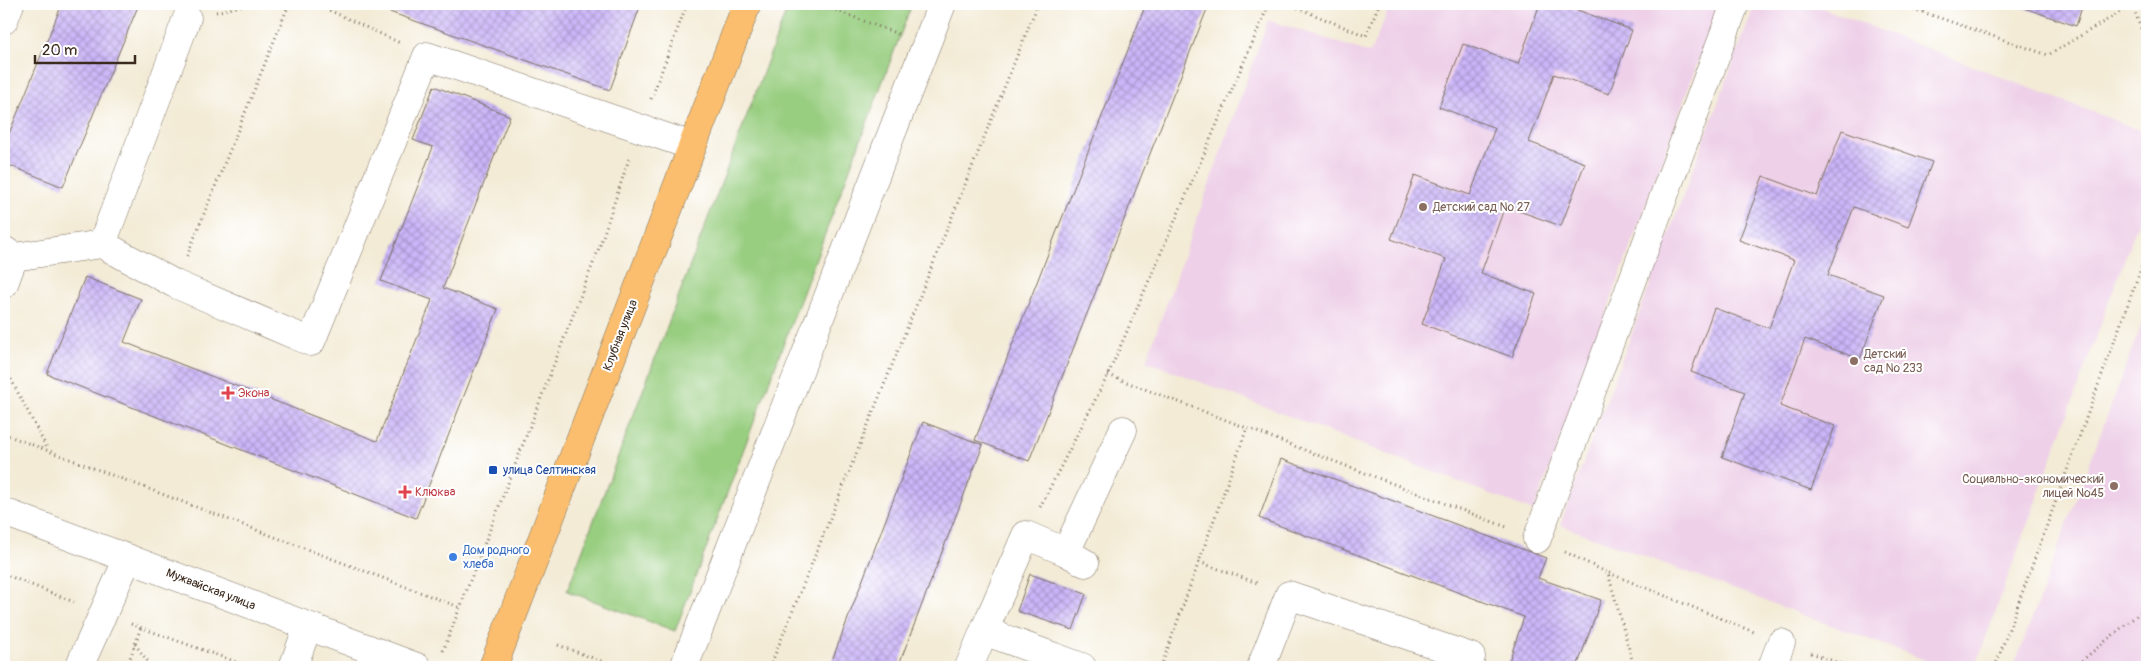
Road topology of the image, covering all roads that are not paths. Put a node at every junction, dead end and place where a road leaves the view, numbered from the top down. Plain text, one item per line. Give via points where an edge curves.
1 (10, 4) edge
2 (747, 4) edge
3 (942, 4) edge
4 (1735, 4) edge
5 (187, 18) dead end
6 (4, 20) edge
7 (692, 146) junction
8 (102, 244) junction
9 (9, 254) edge
10 (4, 284) edge
11 (1123, 430) dead end
12 (4, 512) edge
13 (1537, 539) road end
14 (128, 558) junction
15 (308, 626) junction
16 (984, 631) junction
17 (428, 663) edge
18 (80, 667) edge
19 (293, 667) edge
20 (493, 667) edge
21 (684, 667) edge
22 (969, 667) edge
23 (1082, 667) edge
24 (1261, 667) edge
25 (1467, 667) edge

1 - 6 street
2 - 7 main road, Клубная улица
3 - 21 street
4 - 13 street
5 - 8 street
7 - 8 street via 427,56 311,342 175,284
7 - 20 main road, Клубная улица
8 - 9 street
9 - 10 street
11 - 16 street via 1075,558 1026,535
12 - 14 street, Мужвайская улица
14 - 15 street, Мужвайская улица
14 - 18 street
15 - 17 street, Мужвайская улица
15 - 19 street
16 - 22 street
16 - 23 street
24 - 25 street via 1289,595 1471,657

